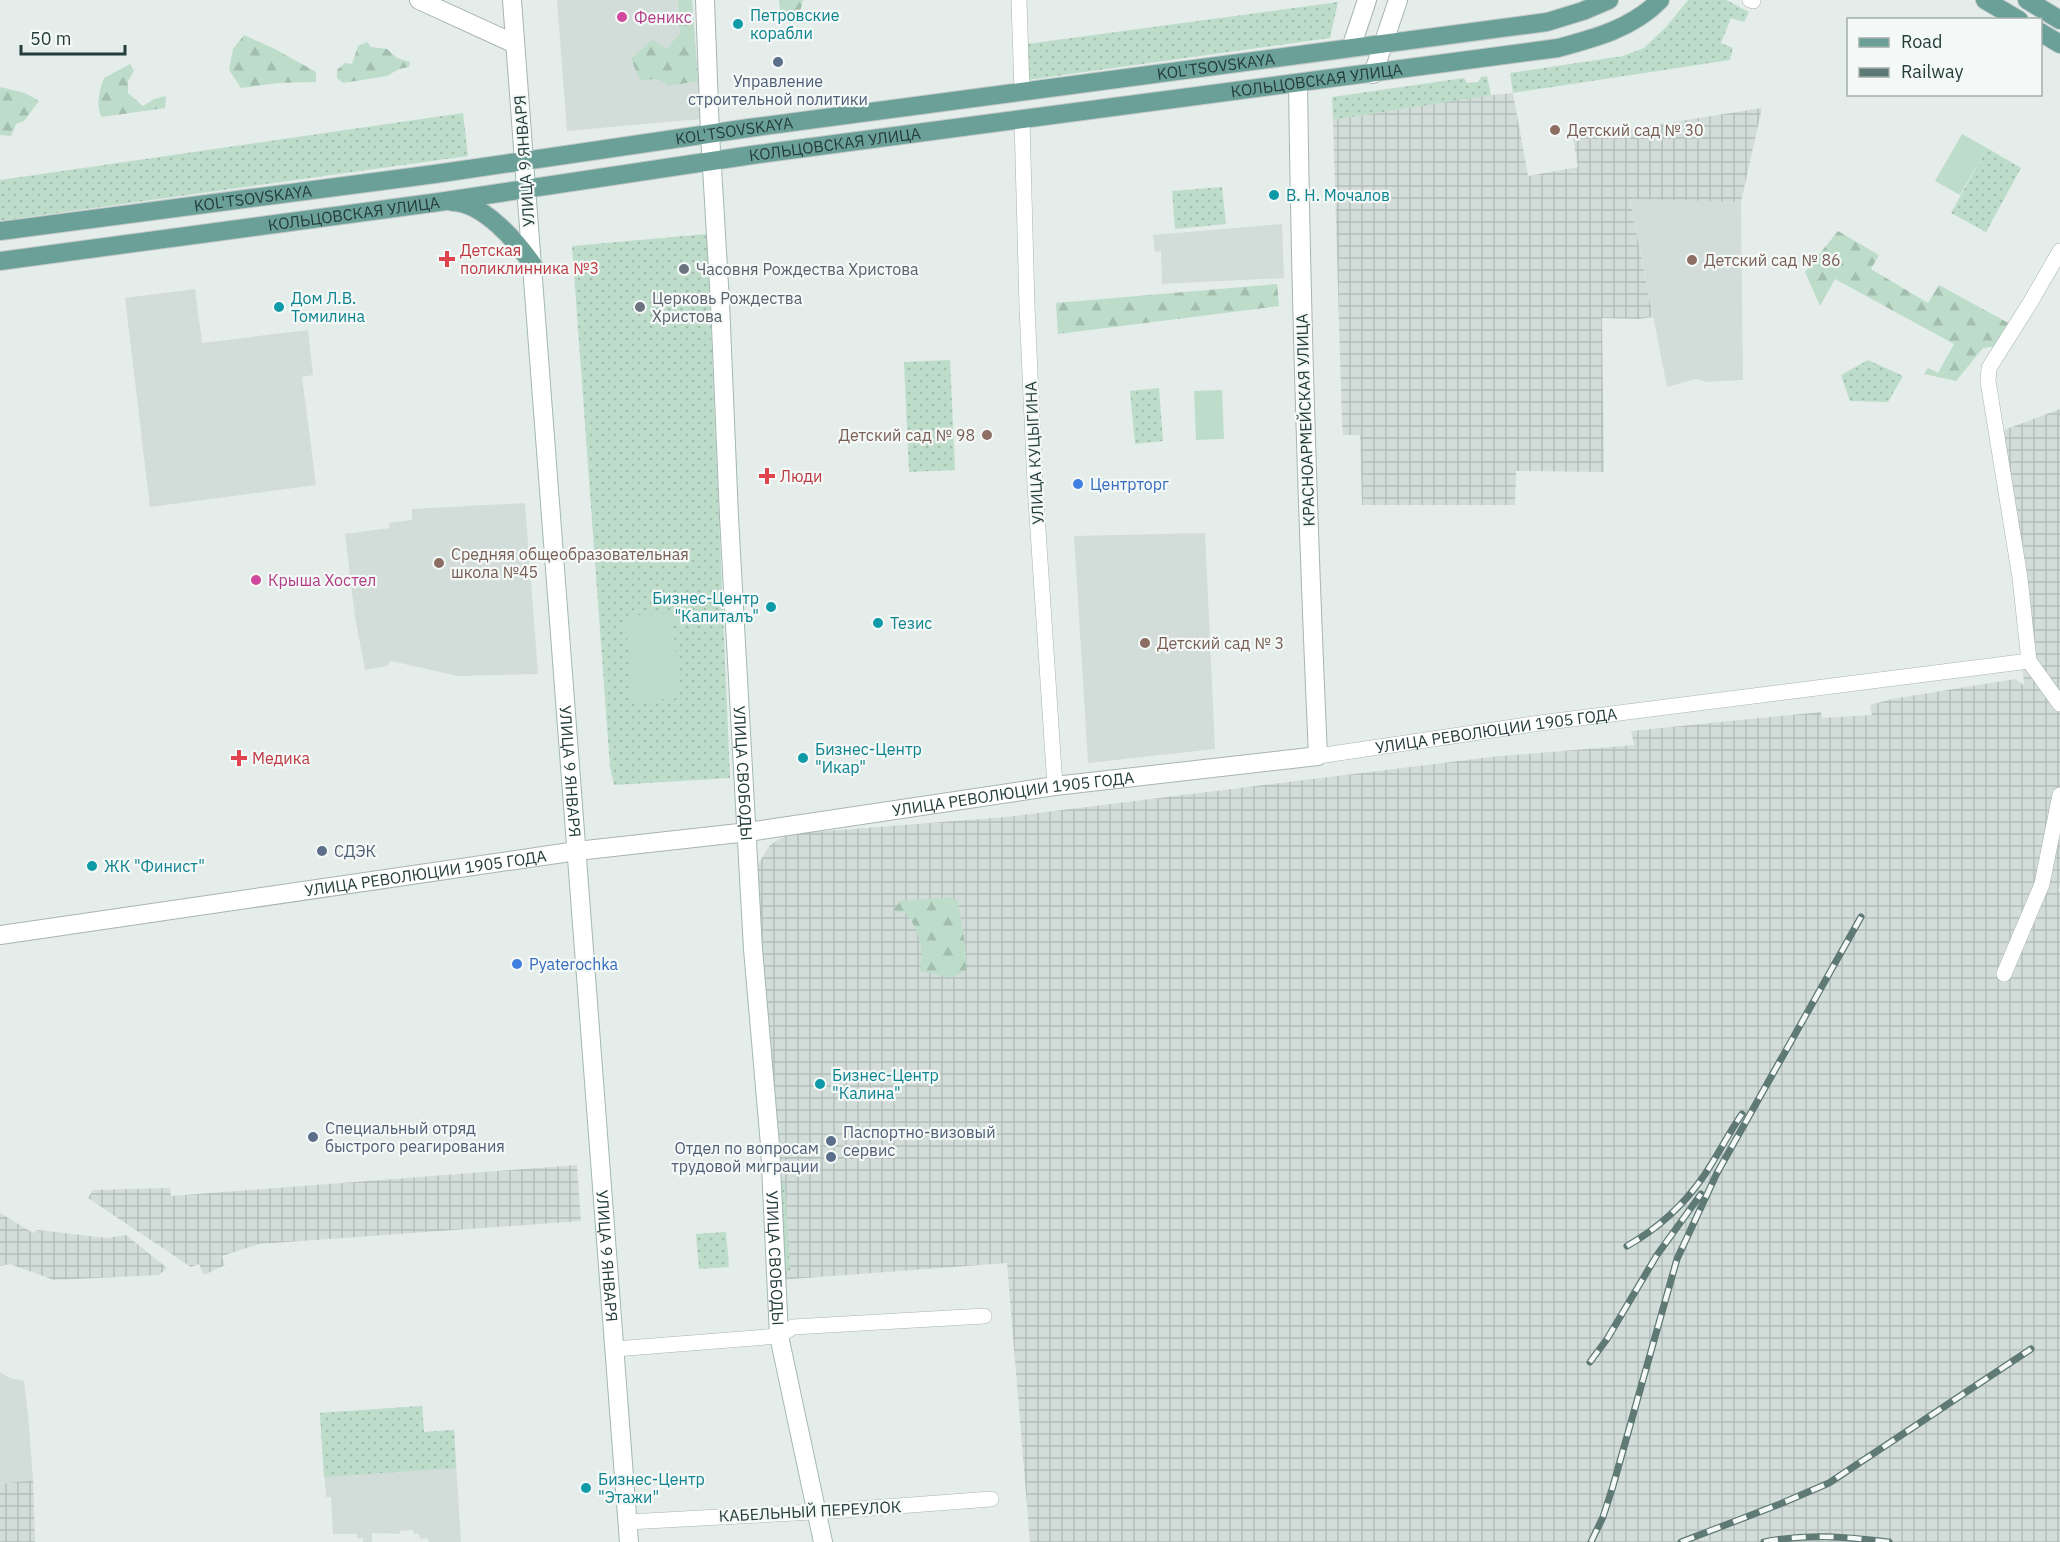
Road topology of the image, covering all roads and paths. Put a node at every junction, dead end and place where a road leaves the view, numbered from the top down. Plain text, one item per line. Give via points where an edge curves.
1 (419, 0) edge
2 (512, 0) edge
3 (705, 0) edge
4 (1019, 0) edge
5 (1367, 0) edge
6 (1398, 0) edge
7 (1609, 0) edge
8 (1660, 0) edge
9 (1986, 0) edge
10 (2027, 0) edge
11 (2016, 18) edge
12 (2060, 20) edge
13 (2042, 33) edge
14 (515, 44) junction
15 (1383, 44) junction
16 (2060, 44) edge
17 (1351, 48) junction
18 (1373, 74) junction
19 (1298, 84) junction
20 (1022, 92) junction
21 (1022, 120) junction
22 (710, 134) junction
23 (524, 161) junction
24 (712, 161) junction
25 (526, 190) junction
26 (439, 202) junction
27 (0, 231) edge
28 (2060, 251) edge
29 (0, 261) edge
30 (533, 265) junction
31 (2029, 661) junction
32 (2060, 704) edge
33 (1318, 756) junction
34 (1055, 786) junction
35 (2060, 795) edge
36 (748, 832) junction
37 (577, 851) junction
38 (0, 935) edge
39 (2004, 974) dead end
40 (984, 1316) dead end
41 (779, 1336) junction
42 (615, 1349) junction
43 (991, 1499) dead end
44 (816, 1510) junction
45 (628, 1522) junction
46 (629, 1542) edge
47 (823, 1542) edge

1 - 14 main road
2 - 14 main road, УЛИЦА 9 ЯНВАРЯ
3 - 22 main road, УЛИЦА СВОБОДЫ
4 - 20 street
5 - 17 main road
6 - 15 main road
7 - 15 main road, KOL'TSOVSKAYA via 1547,22
8 - 18 main road, КОЛЬЦОВСКАЯ УЛИЦА via 1616,30 1558,48
9 - 11 main road
10 - 12 main road
13 - 16 main road
14 - 23 main road, УЛИЦА 9 ЯНВАРЯ
15 - 17 main road, KOL'TSOVSKAYA
15 - 18 main road
17 - 20 main road, KOL'TSOVSKAYA
18 - 19 main road, КОЛЬЦОВСКАЯ УЛИЦА
19 - 21 main road, КОЛЬЦОВСКАЯ УЛИЦА
19 - 33 main road, КРАСНОАРМЕЙСКАЯ УЛИЦА
20 - 22 main road, KOL'TSOVSKAYA
21 - 24 main road, КОЛЬЦОВСКАЯ УЛИЦА
21 - 34 street, УЛИЦА КУЦЫГИНА via 1034,474
22 - 23 main road, KOL'TSOVSKAYA
22 - 24 main road, УЛИЦА СВОБОДЫ
23 - 25 main road, УЛИЦА 9 ЯНВАРЯ
23 - 27 main road, KOL'TSOVSKAYA
24 - 25 main road, КОЛЬЦОВСКАЯ УЛИЦА
24 - 36 main road, УЛИЦА СВОБОДЫ
25 - 26 main road, КОЛЬЦОВСКАЯ УЛИЦА
25 - 30 main road, УЛИЦА 9 ЯНВАРЯ
26 - 29 main road, КОЛЬЦОВСКАЯ УЛИЦА
26 - 30 main road via 461,202 484,215 501,227
28 - 31 street via 1989,368 1988,381 2020,578
30 - 37 main road, УЛИЦА 9 ЯНВАРЯ
31 - 32 street
31 - 33 street, УЛИЦА РЕВОЛЮЦИИ 1905 ГОДА via 1540,723
33 - 34 main road, УЛИЦА РЕВОЛЮЦИИ 1905 ГОДА
34 - 36 main road, УЛИЦА РЕВОЛЮЦИИ 1905 ГОДА
35 - 39 street via 2042,884
36 - 37 main road, УЛИЦА РЕВОЛЮЦИИ 1905 ГОДА
36 - 41 main road, УЛИЦА СВОБОДЫ
37 - 38 main road, УЛИЦА РЕВОЛЮЦИИ 1905 ГОДА
37 - 42 main road, УЛИЦА 9 ЯНВАРЯ
40 - 41 street via 793,1328
41 - 42 street
41 - 44 main road, УЛИЦА СВОБОДЫ
42 - 45 main road, УЛИЦА 9 ЯНВАРЯ
43 - 44 street, КАБЕЛЬНЫЙ ПЕРЕУЛОК
44 - 45 street, КАБЕЛЬНЫЙ ПЕРЕУЛОК
44 - 47 main road, УЛИЦА СВОБОДЫ
45 - 46 main road, УЛИЦА 9 ЯНВАРЯ

